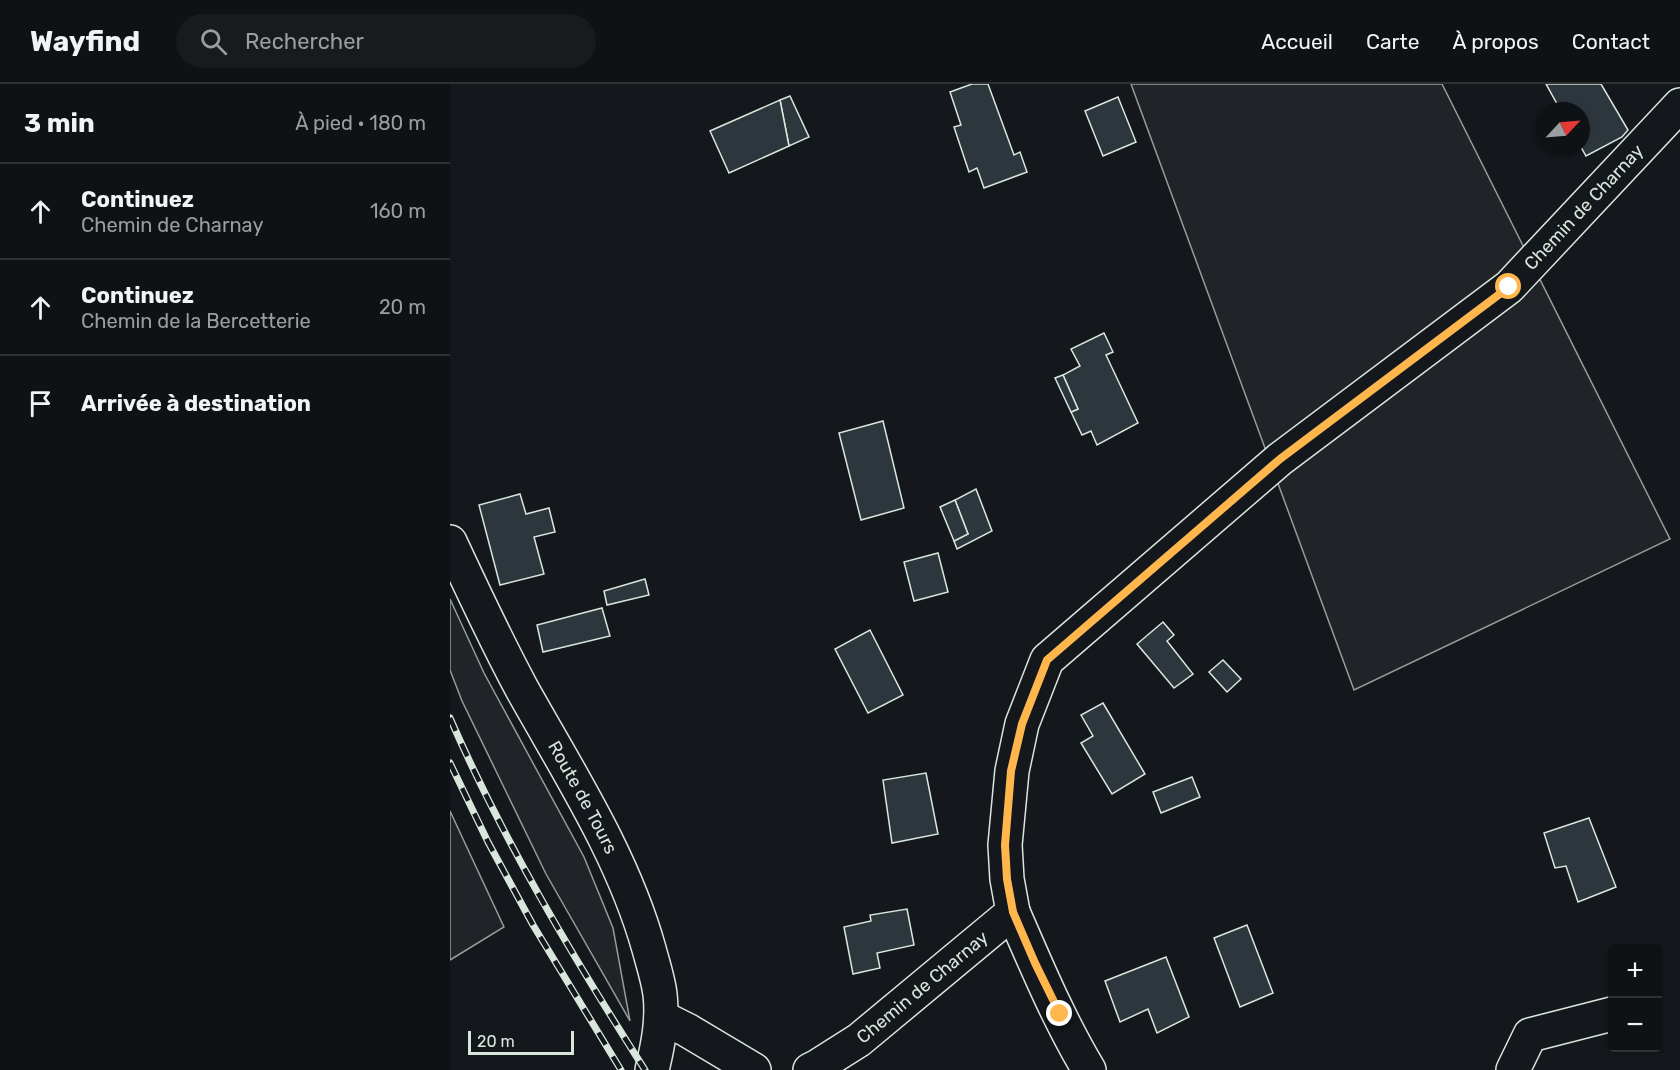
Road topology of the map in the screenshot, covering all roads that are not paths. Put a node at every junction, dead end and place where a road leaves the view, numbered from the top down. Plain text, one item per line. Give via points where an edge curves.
1 (1680, 105) edge
2 (450, 542) edge
3 (1013, 912) junction
4 (1608, 1015) edge
5 (661, 1017) junction
6 (652, 1070) edge
7 (754, 1070) edge
8 (810, 1070) edge
9 (1089, 1070) edge
10 (1513, 1070) edge

1 - 3 street, Chemin de Charnay via 1509,287 1280,459 1047,660 1022,724 1011,771 1005,845
2 - 5 street, Route de Tours via 626,884 652,957
3 - 8 street, Chemin de Charnay via 859,1040
3 - 9 street
4 - 10 street via 1530,1035
5 - 6 street, Route de Tours
5 - 7 street

